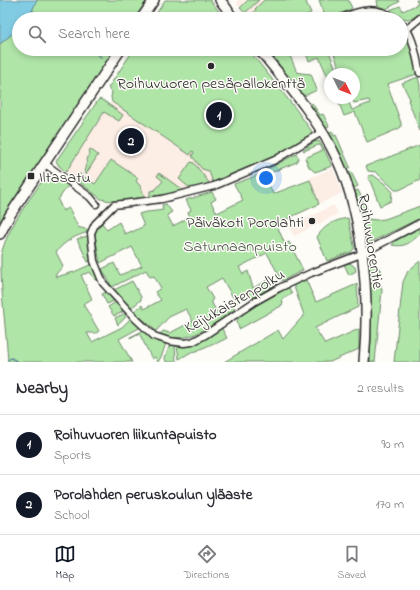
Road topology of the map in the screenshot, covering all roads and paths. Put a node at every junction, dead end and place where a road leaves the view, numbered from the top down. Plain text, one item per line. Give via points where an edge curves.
1 (154, 0) edge
2 (220, 0) edge
3 (228, 9) junction
4 (146, 12) edge
5 (230, 12) edge
6 (232, 12) edge
7 (355, 12) edge
8 (379, 12) edge
9 (420, 18) edge
10 (408, 28) edge
11 (408, 31) edge
12 (116, 56) edge
13 (264, 56) edge
14 (420, 73) edge
15 (322, 132) junction
16 (44, 163) junction
17 (96, 204) dead end
18 (420, 223) edge
19 (0, 234) edge
20 (361, 254) junction
21 (364, 362) edge

1 - 4 main road
2 - 3 main road
3 - 5 main road
3 - 6 main road
7 - 8 street
9 - 10 street
11 - 14 street
12 - 16 main road
13 - 15 main road, Roihuvuorentie
15 - 20 main road, Roihuvuorentie via 332,148 348,188
15 - 20 street, Keijukaistenpolku via 275,160 213,186 169,198 111,207 95,224 91,233 94,261 108,291 146,329 161,339 184,344 199,338 279,288
16 - 17 street
16 - 19 main road
18 - 20 street, Keijukaistenpolku
20 - 21 main road, Roihuvuorentie via 366,299

